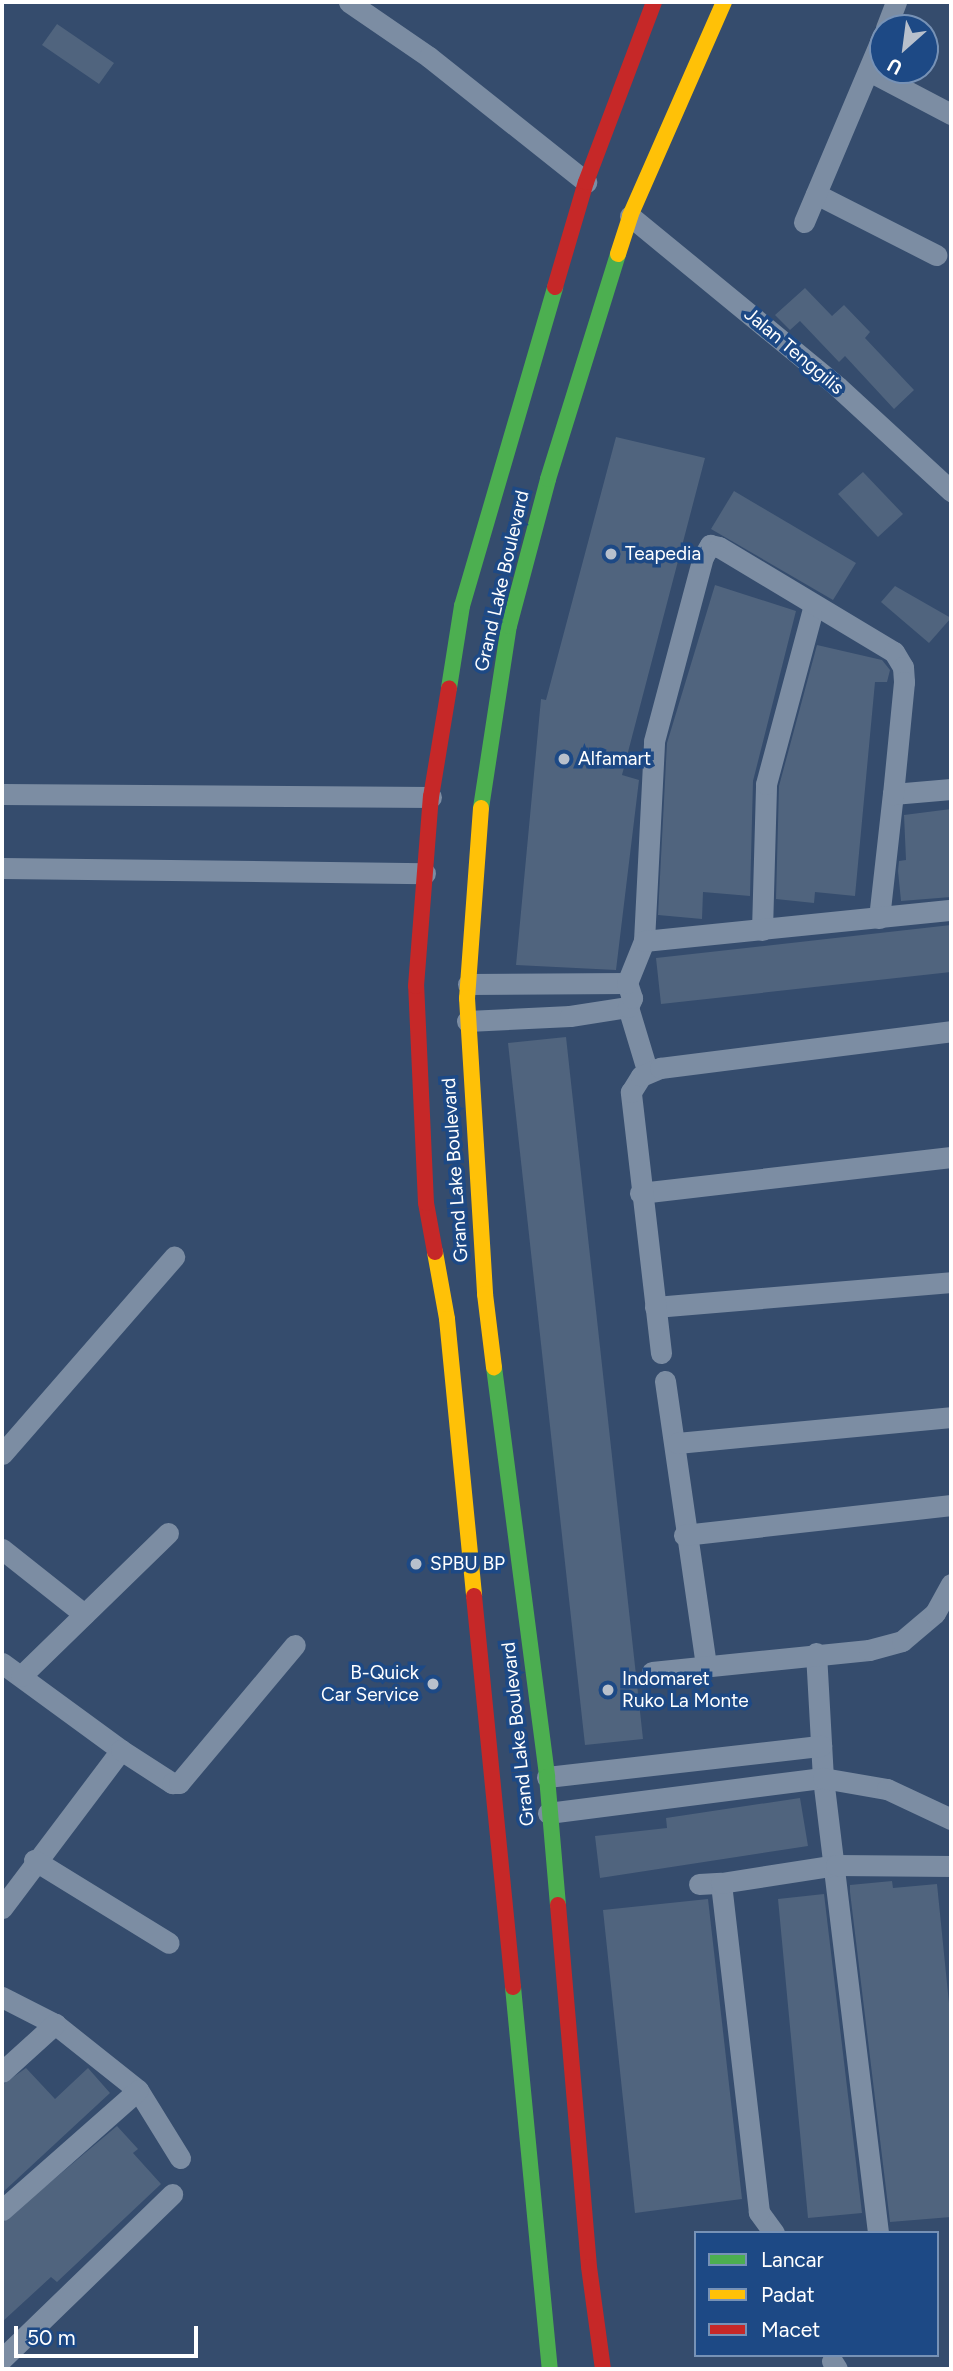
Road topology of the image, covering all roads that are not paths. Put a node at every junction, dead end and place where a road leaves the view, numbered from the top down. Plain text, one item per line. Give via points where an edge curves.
1 (349, 2) edge
2 (654, 2) edge
3 (724, 2) edge
4 (869, 71) edge
5 (894, 84) edge
6 (951, 114) edge
7 (586, 181) junction
8 (816, 194) junction
9 (631, 216) junction
10 (804, 222) dead end
11 (936, 255) dead end
12 (502, 470) junction
13 (548, 479) junction
14 (951, 491) edge
15 (814, 605) junction
16 (951, 789) edge
17 (2, 794) edge
18 (893, 794) junction
19 (431, 797) junction
20 (2, 868) edge
21 (425, 873) junction
22 (951, 910) edge
23 (879, 918) junction
24 (762, 930) junction
25 (644, 941) junction
26 (627, 983) junction
27 (468, 984) junction
28 (628, 1007) junction
29 (467, 1021) junction
30 (951, 1031) edge
31 (646, 1070) junction
32 (951, 1157) edge
33 (640, 1193) junction
34 (174, 1257) dead end
35 (951, 1282) edge
36 (655, 1307) junction
37 (661, 1353) dead end
38 (665, 1381) dead end
39 (951, 1418) edge
40 (677, 1443) junction
41 (2, 1454) edge
42 (951, 1505) edge
43 (168, 1533) dead end
44 (684, 1535) junction
45 (2, 1549) edge
46 (951, 1584) edge
47 (84, 1614) junction
48 (295, 1645) dead end
49 (816, 1653) junction
50 (2, 1663) edge
51 (706, 1666) junction
52 (652, 1672) dead end
53 (21, 1676) junction
54 (821, 1746) junction
55 (121, 1750) junction
56 (686, 1759) junction
57 (547, 1777) junction
58 (823, 1778) junction
59 (690, 1796) junction
60 (548, 1813) junction
61 (951, 1819) edge
62 (34, 1860) junction
63 (836, 1865) junction
64 (951, 1866) edge
65 (721, 1883) junction
66 (699, 1884) dead end
67 (2, 1908) edge
68 (169, 1943) dead end
69 (2, 1997) edge
70 (55, 2024) junction
71 (2, 2072) edge
72 (138, 2090) junction
73 (180, 2158) dead end
74 (172, 2194) dead end
75 (2, 2210) edge
76 (773, 2231) edge
77 (878, 2231) edge
78 (10, 2360) edge
79 (550, 2369) edge
80 (603, 2369) edge

1 - 7 street via 429,57
2 - 7 street, Grand Lake Boulevard
3 - 9 street, Grand Lake Boulevard
4 - 8 street
5 - 6 street
7 - 12 street, Grand Lake Boulevard
8 - 10 street
8 - 11 street
9 - 13 street, Grand Lake Boulevard
9 - 14 street, Jalan Tenggilis via 838,387
12 - 13 street
12 - 19 street, Grand Lake Boulevard via 462,606
13 - 27 street, Grand Lake Boulevard via 509,626 483,782
15 - 18 street via 883,644 903,667
15 - 24 street via 765,784
15 - 25 street via 719,547 710,545 703,557 654,741
16 - 18 street
17 - 19 street
18 - 23 street
19 - 21 street, Grand Lake Boulevard
20 - 21 street
21 - 79 street, Grand Lake Boulevard via 416,986 426,1203 447,1319
22 - 23 street
23 - 24 street
24 - 25 street
25 - 26 street
26 - 27 street
26 - 28 street via 632,998
27 - 29 street, Grand Lake Boulevard
28 - 29 street via 570,1016
28 - 31 street
29 - 57 street, Grand Lake Boulevard via 485,1294
30 - 31 street
31 - 33 street via 631,1092
32 - 33 street
33 - 36 street
34 - 41 street
35 - 36 street
36 - 37 street
38 - 40 street
39 - 40 street
40 - 44 street
42 - 44 street
43 - 47 street
44 - 51 street
45 - 47 street
46 - 49 street via 935,1613 902,1641 869,1650
47 - 53 street
48 - 55 street via 179,1783
49 - 51 street
49 - 54 street
50 - 53 street
51 - 52 street
53 - 55 street
54 - 56 street
54 - 58 street
55 - 62 street
56 - 57 street
56 - 59 street
57 - 60 street, Grand Lake Boulevard
58 - 59 street
58 - 61 street via 887,1789
58 - 63 street
59 - 60 street
60 - 80 street, Grand Lake Boulevard via 589,2267
62 - 67 street
62 - 68 street
63 - 64 street
63 - 65 street
63 - 77 street
65 - 66 street
65 - 76 street via 759,2212
69 - 70 street
70 - 71 street
70 - 72 street
72 - 73 street
72 - 75 street
74 - 78 street

